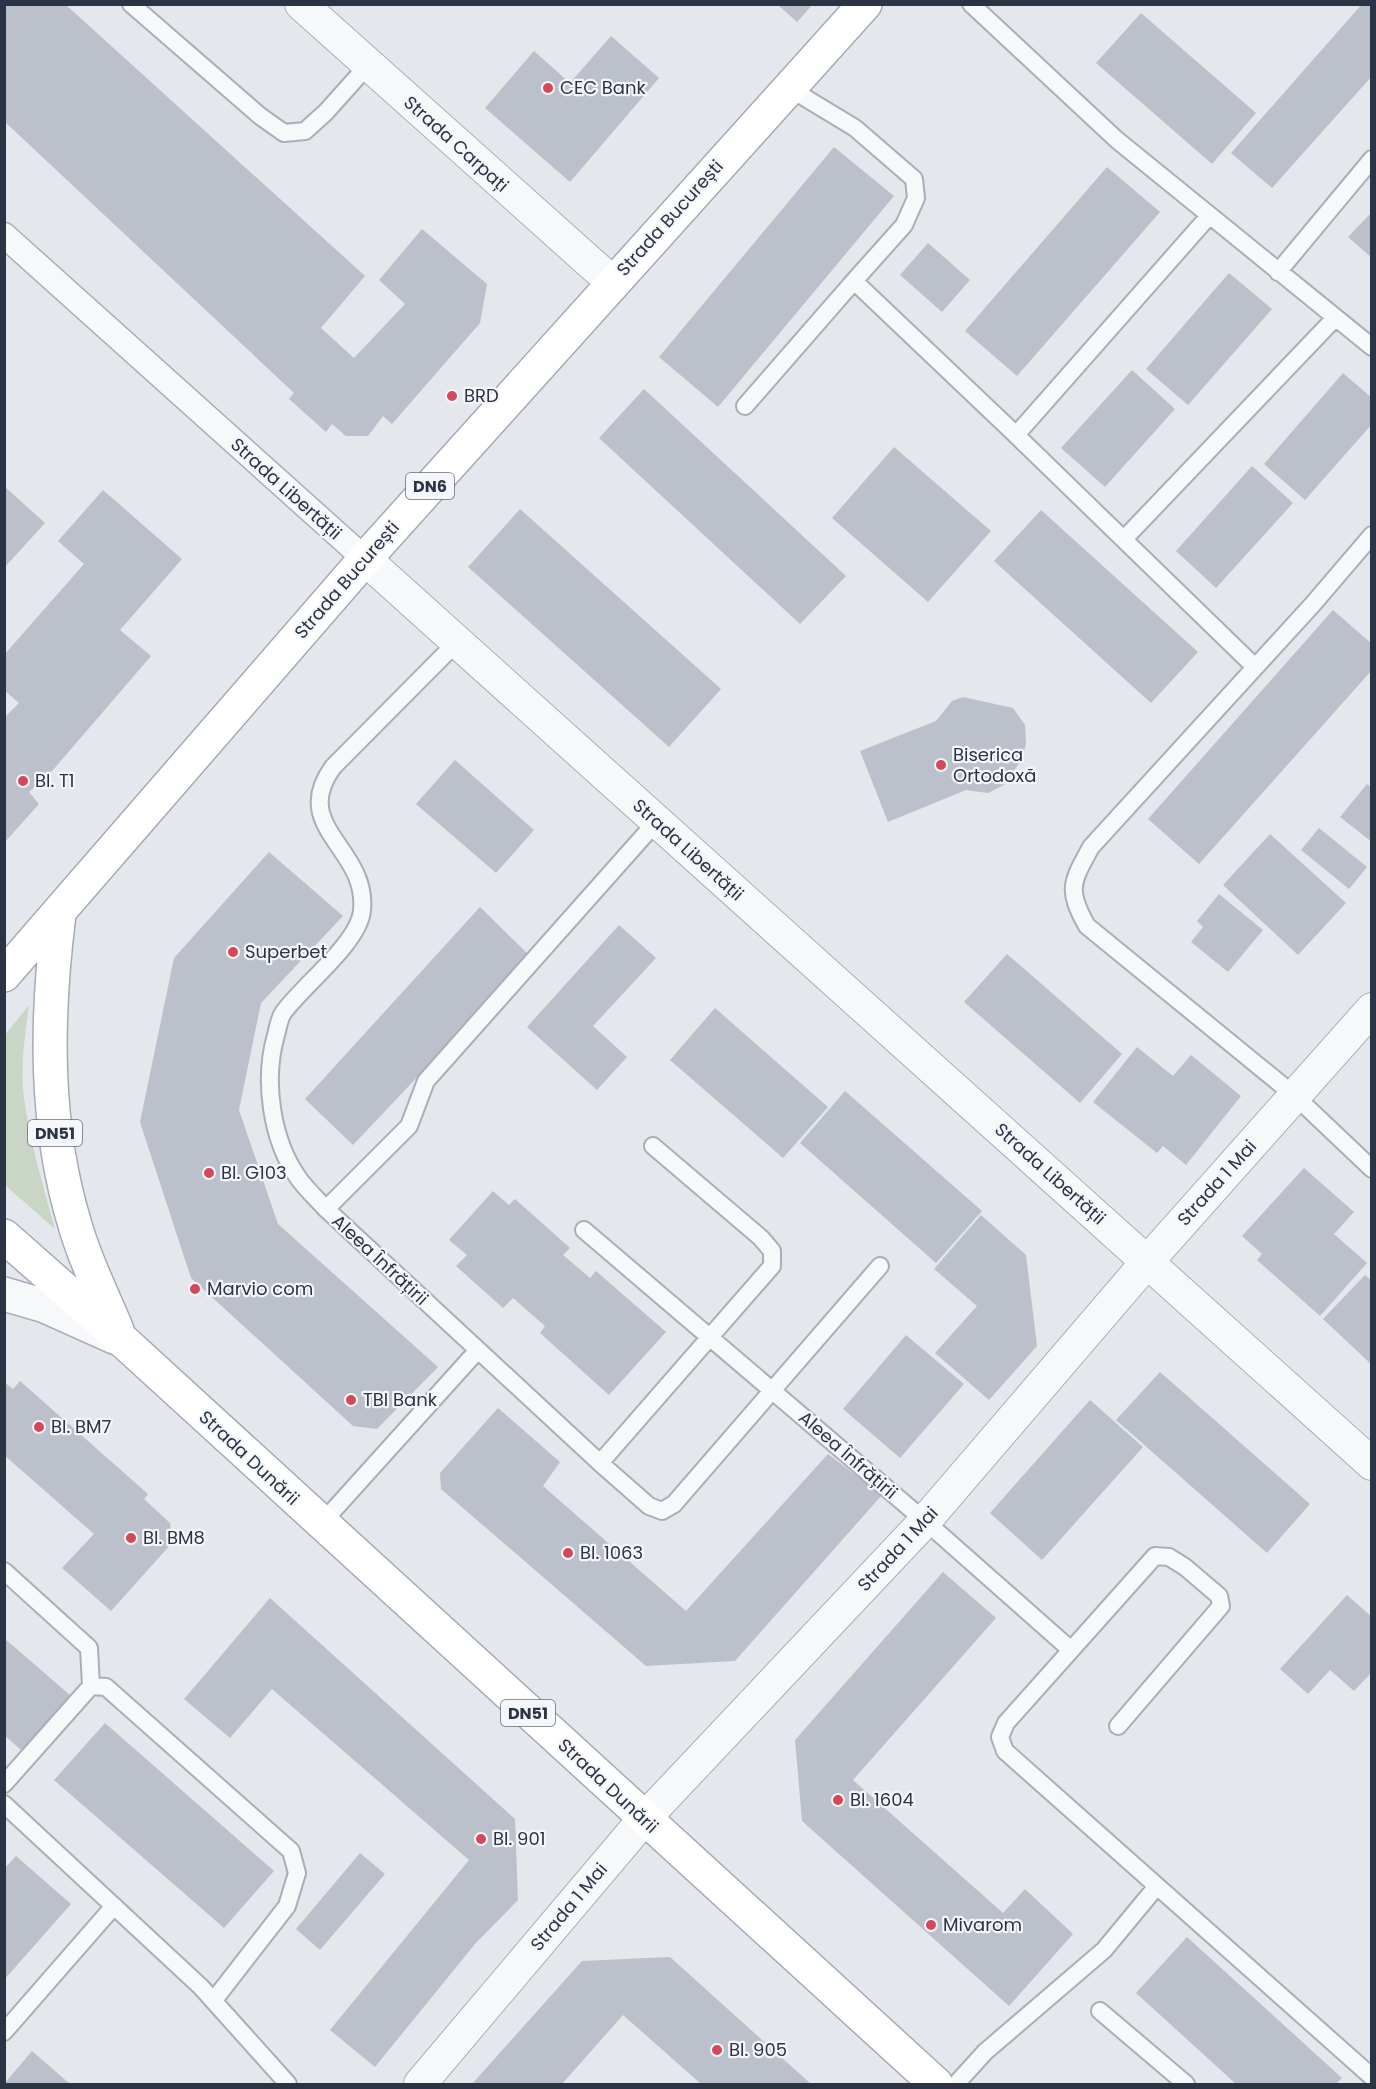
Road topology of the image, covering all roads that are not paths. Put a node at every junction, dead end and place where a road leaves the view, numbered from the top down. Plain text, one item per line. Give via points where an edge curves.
1 (131, 4) edge
2 (301, 4) edge
3 (865, 4) edge
4 (971, 4) edge
5 (368, 65) junction
6 (789, 88) junction
7 (1371, 159) edge
8 (1209, 216) junction
9 (4, 235) edge
10 (1278, 272) junction
11 (854, 281) junction
12 (612, 282) junction
13 (1335, 318) junction
14 (1371, 347) edge
15 (745, 406) dead end
16 (1016, 435) junction
17 (1371, 535) edge
18 (1124, 539) junction
19 (364, 559) junction
20 (457, 642) junction
21 (1255, 668) junction
22 (657, 821) junction
23 (59, 914) junction
24 (4, 975) edge
25 (1371, 1009) edge
26 (1294, 1095) junction
27 (653, 1146) dead end
28 (1371, 1169) edge
29 (326, 1209) junction
30 (584, 1230) dead end
31 (4, 1236) edge
32 (1147, 1262) junction
33 (880, 1266) dead end
34 (4, 1294) edge
35 (710, 1337) junction
36 (122, 1340) junction
37 (478, 1350) junction
38 (771, 1390) junction
39 (600, 1462) junction
40 (1371, 1464) edge
41 (925, 1521) junction
42 (321, 1524) junction
43 (4, 1571) edge
44 (1071, 1650) junction
45 (91, 1686) junction
46 (1118, 1726) dead end
47 (4, 1784) edge
48 (4, 1804) edge
49 (644, 1819) junction
50 (1157, 1886) junction
51 (114, 1906) junction
52 (214, 2000) junction
53 (1100, 2011) dead end
54 (4, 2032) edge
55 (1371, 2077) edge
56 (288, 2085) edge
57 (420, 2085) edge
58 (936, 2085) edge
59 (956, 2085) edge
60 (1186, 2085) edge

1 - 5 lane via 284,133 305,131
2 - 5 street, Strada Carpați
3 - 6 main road, Strada București / DN6
4 - 8 lane via 1117,140
5 - 12 street, Strada Carpați
6 - 11 lane via 855,128 914,178 916,198 904,225
6 - 12 main road, Strada București / DN6
7 - 10 lane
8 - 10 lane
8 - 16 lane
9 - 19 street, Strada Libertății
10 - 13 lane
11 - 15 lane
11 - 16 lane
12 - 19 main road, Strada București / DN6
13 - 14 lane
13 - 18 lane
16 - 18 lane
17 - 21 lane
18 - 21 lane
19 - 20 street, Strada Libertății
19 - 23 main road, Strada București / DN6
20 - 22 street, Strada Libertății
20 - 29 lane via 333,766 322,782 318,802 324,824 355,869 362,889 362,912 356,930 281,1015 271,1052 270,1086 274,1120 284,1152 298,1178
21 - 26 lane via 1091,847 1075,878 1073,902 1087,926
22 - 29 lane, Aleea Înfrățirii via 426,1081 409,1126
22 - 32 street, Strada Libertății
23 - 24 main road, Strada București / DN6
23 - 36 main road, DN51 via 50,1039 55,1136 75,1226
25 - 26 street, Strada 1 Mai
26 - 28 lane
26 - 32 street, Strada 1 Mai
27 - 35 lane via 772,1251 772,1266
29 - 37 lane, Aleea Înfrățirii
30 - 35 lane, Aleea Înfrățirii
31 - 36 main road, Strada Dunării / DN51
32 - 40 street, Strada Libertății
32 - 41 street, Strada 1 Mai
33 - 38 lane, Aleea Înfrățirii
34 - 36 street, Strada Dunării / DN51 via 45,1306
35 - 38 lane, Aleea Înfrățirii
35 - 39 lane
36 - 42 main road, Strada Dunării / DN51
37 - 39 lane, Aleea Înfrățirii
37 - 42 lane
38 - 39 lane, Aleea Înfrățirii via 674,1504 662,1511 649,1506
38 - 41 lane, Aleea Înfrățirii
41 - 44 lane, Aleea Înfrățirii
41 - 49 street, Strada 1 Mai
42 - 49 main road, Strada Dunării / DN51
43 - 45 lane via 89,1648
44 - 46 lane via 1155,1556 1169,1557 1185,1567 1219,1596 1221,1606 1216,1613
44 - 50 lane via 1006,1723 1000,1737 1005,1752
45 - 47 lane
45 - 52 lane via 106,1687 291,1851 297,1873 287,1906
48 - 51 lane
49 - 57 street, Strada 1 Mai
49 - 58 main road, Strada Dunării / DN51
50 - 55 lane
50 - 59 lane via 1104,1950 985,2052
51 - 52 lane
51 - 54 lane
52 - 56 lane
53 - 60 lane

